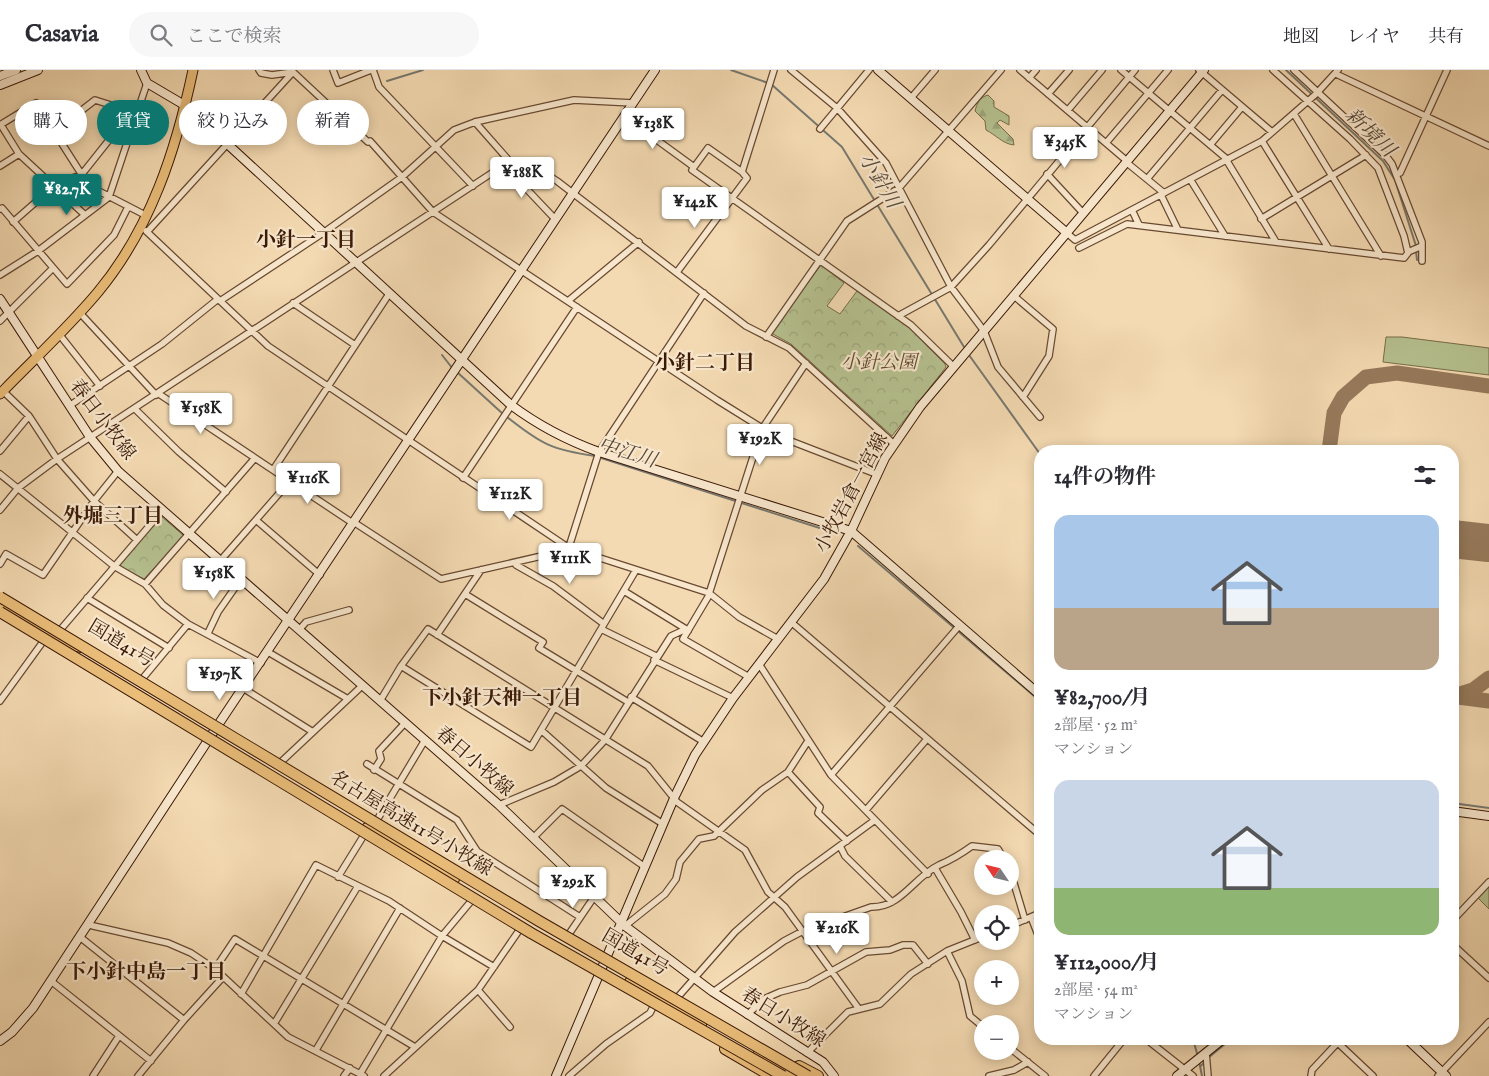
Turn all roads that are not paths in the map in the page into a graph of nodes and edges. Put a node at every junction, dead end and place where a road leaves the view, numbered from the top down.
1 (16, 70) edge
2 (38, 70) edge
3 (141, 70) edge
4 (193, 70) edge
5 (259, 70) edge
6 (333, 70) edge
7 (372, 70) edge
8 (655, 70) edge
9 (774, 70) edge
10 (791, 70) edge
11 (869, 70) edge
12 (878, 70) edge
13 (935, 70) edge
14 (1001, 70) edge
15 (1020, 70) edge
16 (1036, 70) edge
17 (1069, 70) edge
18 (1102, 70) edge
19 (1121, 70) edge
20 (1135, 70) edge
21 (1168, 70) edge
22 (1273, 70) edge
23 (1294, 70) edge
24 (1448, 70) edge
25 (1201, 71) edge
26 (293, 72) junction
27 (1337, 72) edge
28 (0, 76) edge
29 (1129, 77) junction
30 (1029, 78) junction
31 (147, 83) junction
32 (0, 84) edge
33 (1222, 90) junction
34 (1149, 93) junction
35 (1048, 94) junction
36 (1313, 97) junction
37 (911, 98) junction
38 (141, 100) edge
39 (187, 100) edge
40 (267, 100) edge
41 (179, 102) edge
42 (633, 103) junction
43 (1242, 107) junction
44 (837, 108) junction
45 (1068, 110) junction
46 (1170, 111) junction
47 (1294, 114) junction
48 (15, 116) edge
49 (624, 116) junction
50 (1426, 116) junction
51 (475, 122) junction
52 (0, 125) edge
53 (1087, 127) junction
54 (1190, 128) junction
55 (820, 129) dead end
56 (179, 130) edge
57 (948, 130) junction
58 (1272, 132) junction
59 (1262, 141) junction
60 (1106, 143) junction
61 (64, 145) edge
62 (105, 145) edge
63 (126, 145) edge
64 (226, 145) joint
65 (1210, 145) junction
66 (1489, 146) edge
67 (438, 147) junction
68 (19, 154) junction
69 (1366, 155) junction
70 (1227, 160) junction
71 (1127, 161) junction
72 (512, 164) junction
73 (504, 165) junction
74 (0, 166) edge
75 (694, 167) junction
76 (742, 172) junction
77 (82, 174) junction
78 (1047, 174) junction
79 (1396, 174) junction
80 (1332, 176) junction
81 (402, 177) junction
82 (1148, 179) junction
83 (1190, 179) junction
84 (473, 186) junction
85 (53, 187) junction
86 (899, 188) junction
87 (573, 193) junction
88 (1163, 194) junction
89 (109, 197) junction
90 (1028, 197) junction
91 (1297, 197) junction
92 (731, 198) junction
93 (128, 206) junction
94 (0, 209) edge
95 (1132, 210) junction
96 (433, 212) junction
97 (1084, 213) junction
98 (85, 215) junction
99 (147, 216) junction
100 (556, 219) junction
101 (1262, 219) junction
102 (13, 222) junction
103 (1139, 225) junction
104 (144, 229) junction
105 (1178, 230) junction
106 (323, 233) junction
107 (1067, 233) junction
108 (1225, 236) junction
109 (638, 242) junction
110 (1276, 242) junction
111 (1422, 246) junction
112 (1079, 248) dead end
113 (1329, 249) junction
114 (38, 251) junction
115 (1408, 252) junction
116 (1381, 256) junction
117 (819, 261) junction
118 (1422, 261) dead end
119 (356, 263) junction
120 (53, 268) junction
121 (522, 271) junction
122 (677, 272) junction
123 (0, 274) edge
124 (951, 287) junction
125 (704, 293) junction
126 (390, 294) junction
127 (1014, 296) junction
128 (0, 300) edge
129 (219, 300) junction
130 (568, 301) junction
131 (293, 304) junction
132 (577, 307) junction
133 (8, 312) junction
134 (80, 312) junction
135 (898, 316) junction
136 (0, 321) edge
137 (251, 331) junction
138 (984, 331) junction
139 (59, 334) junction
140 (766, 337) junction
141 (356, 345) junction
142 (36, 356) junction
143 (462, 360) junction
144 (658, 361) junction
145 (806, 363) junction
146 (130, 366) junction
147 (954, 367) junction
148 (100, 386) junction
149 (328, 387) junction
150 (2, 392) edge
151 (158, 394) junction
152 (1024, 395) junction
153 (69, 406) junction
154 (510, 407) junction
155 (135, 409) junction
156 (29, 416) junction
157 (1040, 417) dead end
158 (762, 429) junction
159 (90, 437) junction
160 (408, 442) junction
161 (894, 444) junction
162 (0, 451) edge
163 (598, 452) junction
164 (255, 458) junction
165 (57, 459) junction
166 (273, 470) junction
167 (118, 471) junction
168 (0, 474) edge
169 (876, 474) junction
170 (463, 478) junction
171 (290, 480) junction
172 (18, 488) junction
173 (226, 492) junction
174 (739, 498) junction
175 (94, 501) junction
176 (0, 510) edge
177 (162, 511) junction
178 (256, 520) junction
179 (354, 523) junction
180 (851, 531) junction
181 (72, 532) junction
182 (189, 534) junction
183 (137, 540) junction
184 (568, 548) junction
185 (220, 561) junction
186 (516, 562) junction
187 (0, 564) edge
188 (114, 566) junction
189 (481, 570) junction
190 (636, 570) junction
191 (320, 575) junction
192 (241, 579) junction
193 (145, 584) junction
194 (0, 592) edge
195 (624, 592) junction
196 (709, 593) junction
197 (465, 594) junction
198 (0, 597) edge
199 (87, 598) junction
200 (0, 603) edge
201 (349, 610) dead end
202 (0, 612) edge
203 (0, 617) edge
204 (289, 621) junction
205 (791, 622) junction
206 (188, 624) junction
207 (602, 626) junction
208 (61, 629) junction
209 (957, 629) junction
210 (299, 630) junction
211 (687, 630) junction
212 (208, 634) junction
213 (438, 635) junction
214 (778, 639) junction
215 (42, 643) junction
216 (83, 647) junction
217 (169, 648) junction
218 (268, 652) junction
219 (655, 658) junction
220 (261, 663) junction
221 (759, 664) junction
222 (401, 666) junction
223 (576, 670) junction
224 (749, 677) junction
225 (143, 678) junction
226 (363, 685) junction
227 (242, 688) junction
228 (1034, 690) edge
229 (733, 698) junction
230 (348, 699) junction
231 (630, 699) junction
232 (0, 701) edge
233 (380, 701) junction
234 (890, 707) junction
235 (554, 708) junction
236 (405, 723) junction
237 (218, 725) junction
238 (541, 730) junction
239 (313, 732) junction
240 (927, 739) junction
241 (425, 740) junction
242 (605, 740) junction
243 (808, 741) junction
244 (704, 742) junction
245 (208, 743) junction
246 (281, 762) junction
247 (367, 764) dead end
248 (581, 766) junction
249 (374, 770) junction
250 (788, 772) junction
251 (260, 774) junction
252 (831, 775) junction
253 (398, 785) junction
254 (675, 796) junction
255 (499, 805) junction
256 (866, 810) junction
257 (1459, 812) edge
258 (1489, 816) edge
259 (377, 820) junction
260 (875, 820) junction
261 (663, 824) junction
262 (1034, 830) edge
263 (719, 831) junction
264 (364, 835) junction
265 (532, 838) junction
266 (847, 840) junction
267 (840, 846) junction
268 (999, 850) edge
269 (645, 867) junction
270 (935, 868) junction
271 (928, 874) junction
272 (338, 877) junction
273 (1489, 882) edge
274 (358, 886) junction
275 (1018, 895) edge
276 (594, 897) junction
277 (775, 897) junction
278 (472, 900) junction
279 (892, 902) junction
280 (400, 908) junction
281 (1459, 914) edge
282 (1034, 916) edge
283 (580, 917) junction
284 (1031, 917) junction
285 (1025, 920) junction
286 (1019, 922) edge
287 (88, 925) junction
288 (623, 925) junction
289 (1034, 925) edge
290 (520, 929) junction
291 (803, 931) junction
292 (569, 934) junction
293 (442, 936) junction
294 (80, 937) junction
295 (974, 940) joint
296 (1459, 950) edge
297 (947, 951) junction
298 (263, 956) junction
299 (607, 956) junction
300 (928, 964) junction
301 (494, 967) junction
302 (214, 969) junction
303 (831, 972) junction
304 (598, 976) junction
305 (223, 977) junction
306 (1489, 978) edge
307 (302, 979) junction
308 (695, 979) junction
309 (51, 981) junction
310 (478, 990) junction
311 (713, 992) junction
312 (241, 994) junction
313 (677, 998) junction
314 (342, 1003) junction
315 (653, 1007) junction
316 (859, 1009) junction
317 (747, 1015) junction
318 (974, 1019) edge
319 (184, 1020) junction
320 (1489, 1022) edge
321 (274, 1024) junction
322 (510, 1027) dead end
323 (386, 1030) junction
324 (119, 1036) junction
325 (0, 1041) edge
326 (1119, 1045) edge
327 (1154, 1045) edge
328 (1215, 1045) edge
329 (1335, 1045) edge
330 (1343, 1045) edge
331 (1413, 1045) edge
332 (415, 1047) junction
333 (316, 1050) junction
334 (807, 1053) junction
335 (1205, 1053) junction
336 (1019, 1055) edge
337 (151, 1061) junction
338 (1028, 1062) junction
339 (350, 1068) junction
340 (1185, 1069) junction
341 (96, 1075) edge
342 (362, 1075) edge
343 (1442, 1075) edge
344 (138, 1076) edge
345 (344, 1076) edge
346 (384, 1076) edge
347 (556, 1076) edge
348 (569, 1076) edge
349 (771, 1076) edge
350 (783, 1076) edge
351 (794, 1076) edge
352 (808, 1076) edge
353 (818, 1076) edge
354 (834, 1076) edge
355 (989, 1076) edge
356 (1045, 1076) edge
357 (1094, 1076) edge
358 (1177, 1076) edge
359 (1193, 1076) edge
360 (1208, 1076) edge
361 (1311, 1076) edge
362 (1373, 1076) edge

1 - 28 street
2 - 32 street
3 - 31 street
4 - 39 main road
5 - 26 street
6 - 7 street
7 - 67 street
8 - 42 street
9 - 76 street
10 - 44 street
11 - 44 street
12 - 37 street
13 - 37 street
14 - 57 street
15 - 30 street
16 - 30 street
17 - 35 street
18 - 45 street
19 - 29 street
20 - 29 street
21 - 34 street
22 - 36 street
23 - 36 street
24 - 50 street
25 - 33 street
25 - 46 street, 小牧岩倉一宮線
26 - 40 street
26 - 81 street
27 - 36 street
27 - 50 street
29 - 34 street
29 - 53 street
30 - 35 street
31 - 38 street
31 - 41 street
33 - 43 street
33 - 54 street
34 - 46 street
34 - 60 street
35 - 45 street
36 - 47 street
36 - 69 street
36 - 79 street
37 - 57 street
42 - 49 street
42 - 51 street
43 - 58 street
43 - 65 street
44 - 55 street
44 - 86 street
45 - 53 street
46 - 54 street
46 - 71 street, 小牧岩倉一宮線
47 - 58 street
47 - 80 street
48 - 52 street
49 - 75 street
49 - 87 street
50 - 66 street
50 - 79 street
51 - 67 street
51 - 72 street
52 - 68 street
53 - 60 street
53 - 78 street
54 - 65 street
54 - 82 street
56 - 99 main road
57 - 86 street
57 - 90 street
58 - 59 street
59 - 70 street
59 - 91 street
60 - 71 street
61 - 77 street
62 - 77 street
63 - 89 street
64 - 104 street
64 - 106 street
65 - 70 street
67 - 81 street
67 - 84 street
68 - 74 street
68 - 85 street
69 - 80 street
69 - 115 street
70 - 83 street
70 - 101 street
71 - 82 street
71 - 97 street, 小牧岩倉一宮線
72 - 73 street
72 - 87 street
73 - 84 street
73 - 100 street
75 - 76 street
75 - 92 street
76 - 92 street
77 - 85 street
77 - 89 street
78 - 90 street
78 - 97 street
79 - 111 street
80 - 91 street
80 - 116 street
81 - 96 street
81 - 106 street
82 - 88 street
83 - 88 street
83 - 108 street
84 - 96 street
85 - 98 street
85 - 102 street
86 - 117 street
86 - 124 street
87 - 100 street
87 - 109 street
88 - 95 street
88 - 105 street
89 - 93 street
89 - 98 street
90 - 107 street
90 - 124 street
91 - 101 street
91 - 113 street
92 - 117 street
92 - 122 street
93 - 99 street
93 - 120 street
94 - 102 street
95 - 103 street
95 - 107 street
96 - 119 street
96 - 121 street
97 - 107 street, 小牧岩倉一宮線
98 - 114 street
99 - 104 main road
100 - 121 street
101 - 110 street
102 - 114 street
103 - 105 street
103 - 112 street
104 - 129 street
104 - 134 main road
105 - 108 street
106 - 119 street
106 - 129 street
107 - 127 street, 小牧岩倉一宮線
108 - 110 street
109 - 122 street
109 - 130 street
110 - 113 street
111 - 115 street
111 - 118 street
113 - 116 street
114 - 120 street
114 - 123 street
115 - 116 street
117 - 135 street
117 - 140 street
119 - 126 street
119 - 131 street
120 - 133 street
121 - 130 street
121 - 143 street
122 - 125 street
124 - 135 street
124 - 138 street
125 - 140 street
125 - 144 street
126 - 141 street
126 - 143 street
127 - 138 street, 小牧岩倉一宮線
127 - 152 street
128 - 133 street, 春日小牧線
129 - 137 street
129 - 146 street
130 - 132 street
131 - 137 street
131 - 141 street
132 - 144 street
132 - 154 street
133 - 136 street
133 - 142 street, 春日小牧線
134 - 139 main road
134 - 146 street
135 - 147 street
137 - 149 street
137 - 151 street
138 - 147 street, 小牧岩倉一宮線
138 - 152 street
139 - 142 main road
139 - 148 street
140 - 145 street
141 - 149 street
142 - 150 main road
142 - 153 street, 春日小牧線
143 - 154 street
143 - 160 street
144 - 158 street
144 - 163 street
145 - 158 street
145 - 161 street
146 - 148 street
146 - 151 street
147 - 161 street, 小牧岩倉一宮線
148 - 153 street
149 - 160 street
149 - 166 street
150 - 156 street
151 - 155 street
151 - 164 street
152 - 157 street
153 - 159 street, 春日小牧線
154 - 163 street
154 - 170 street
155 - 159 street
155 - 173 street
156 - 162 street
156 - 165 street
158 - 169 street
158 - 174 street
159 - 165 street
159 - 167 street, 春日小牧線
160 - 170 street
160 - 179 street
161 - 169 street, 小牧岩倉一宮線
163 - 174 street
163 - 184 street
164 - 166 street
164 - 173 street
165 - 172 street
165 - 175 street
166 - 171 street
167 - 175 street
167 - 177 street, 春日小牧線
168 - 172 street
169 - 180 street, 小牧岩倉一宮線
170 - 184 street
171 - 178 street
171 - 179 street
172 - 176 street
172 - 181 street
173 - 182 street
174 - 180 street
174 - 196 street
175 - 181 street
175 - 183 street
177 - 182 street, 春日小牧線
177 - 183 street
178 - 185 street
178 - 191 street
179 - 189 street
179 - 191 street
180 - 205 street, 小牧岩倉一宮線
180 - 209 street
181 - 187 street
181 - 188 street
182 - 185 street, 春日小牧線
182 - 193 street
183 - 188 street
184 - 186 street
184 - 190 street
185 - 192 street, 春日小牧線
186 - 189 street
186 - 207 street
188 - 193 street
188 - 199 street
189 - 197 street
190 - 195 street
190 - 196 street
191 - 204 street
192 - 204 street, 春日小牧線
192 - 212 street
193 - 206 street
194 - 208 highway, 国道41号
195 - 207 street
195 - 211 street
196 - 211 street
196 - 214 street
197 - 213 street
197 - 223 street
198 - 216 highway, 名古屋高速11号小牧線, bridge
199 - 208 street
199 - 217 street
200 - 216 highway
201 - 210 street
202 - 350 highway, 名古屋高速11号小牧線, bridge
203 - 215 highway, 国道41号
204 - 210 street, 春日小牧線
204 - 218 street
205 - 214 street, 小牧岩倉一宮線
205 - 234 street
206 - 212 street
206 - 217 street
207 - 219 street
207 - 223 street
208 - 225 highway, 国道41号
209 - 228 street
209 - 234 street
210 - 226 street, 春日小牧線
211 - 219 street
211 - 224 street
212 - 220 street
213 - 222 street
213 - 235 street
214 - 221 street, 小牧岩倉一宮線
215 - 232 street
215 - 245 highway, 国道41号
216 - 352 highway, 名古屋高速11号小牧線, bridge
217 - 225 street
218 - 220 street
218 - 230 street
219 - 229 street
219 - 231 street
220 - 227 street
221 - 224 street, 小牧岩倉一宮線
221 - 243 street
222 - 233 street
222 - 238 street
223 - 231 street
223 - 235 street
224 - 229 street, 小牧岩倉一宮線
225 - 237 highway, 国道41号
226 - 230 street
226 - 233 street, 春日小牧線
227 - 237 street
227 - 239 street
229 - 244 street, 小牧岩倉一宮線
230 - 239 street
231 - 242 street
231 - 244 street
233 - 236 street, 春日小牧線
234 - 240 street
234 - 252 street
235 - 238 street
235 - 242 street
236 - 241 street, 春日小牧線
236 - 249 street
237 - 245 street
237 - 246 highway, 国道41号
238 - 248 street
239 - 246 street
240 - 256 street
240 - 262 street
241 - 253 street
241 - 255 street, 春日小牧線
242 - 248 street
242 - 254 street
243 - 250 street
243 - 252 street
244 - 254 street, 小牧岩倉一宮線
245 - 251 highway, 国道41号
245 - 287 street
246 - 259 highway, 国道41号
247 - 249 street
248 - 255 street
248 - 261 street
249 - 253 street
250 - 263 street
250 - 266 street
251 - 264 highway, 国道41号
251 - 351 highway
252 - 256 street
253 - 259 street
253 - 283 street
254 - 261 street, 小牧岩倉一宮線
254 - 263 street
255 - 265 street, 春日小牧線
256 - 260 street
257 - 258 street
259 - 292 highway, 国道41号
260 - 266 street
260 - 271 street
261 - 269 street, 小牧岩倉一宮線
263 - 277 street
263 - 288 street
264 - 272 street
264 - 278 highway, 国道41号
265 - 269 street
265 - 276 street, 春日小牧線
266 - 267 street
267 - 277 street
267 - 279 street
268 - 270 street
269 - 288 street, 小牧岩倉一宮線
270 - 271 street
270 - 295 street
271 - 279 street
272 - 274 street
272 - 298 street
273 - 281 street
274 - 280 street
274 - 307 street
275 - 285 street
276 - 283 street
276 - 288 street, 春日小牧線
277 - 291 street
277 - 308 street
278 - 290 highway, 国道41号
278 - 293 street
279 - 291 street
280 - 293 street
280 - 314 street
282 - 284 street
283 - 292 street
284 - 285 street
284 - 289 street
285 - 286 street
287 - 294 street
287 - 302 street
288 - 299 street, 小牧岩倉一宮線
288 - 308 street, 春日小牧線
290 - 301 street
290 - 304 highway, 国道41号
291 - 303 street
291 - 311 street
292 - 299 highway, 国道41号
293 - 301 street
293 - 323 street
294 - 309 street
294 - 319 street
295 - 297 street
296 - 306 street
297 - 300 street
297 - 318 street
298 - 302 street
298 - 307 street
298 - 312 street
299 - 304 street, 小牧岩倉一宮線
299 - 313 highway, 国道41号
300 - 303 street
300 - 316 street
301 - 310 street
302 - 305 street
303 - 316 street
303 - 317 street
304 - 315 highway, 国道41号
304 - 347 street, 小牧岩倉一宮線
305 - 312 street
305 - 319 street
307 - 314 street
307 - 321 street
308 - 311 street, 春日小牧線
308 - 313 street
309 - 324 street
309 - 325 street
310 - 322 street
310 - 332 street
311 - 317 street, 春日小牧線
312 - 321 street
313 - 353 highway, 国道41号
314 - 323 street
314 - 333 street
315 - 348 street
315 - 349 highway, 国道41号
316 - 334 street
317 - 334 street, 春日小牧線
319 - 337 street
320 - 343 street
321 - 333 street
323 - 332 street
323 - 342 street
324 - 337 street
324 - 341 street
326 - 357 street
327 - 340 street
328 - 335 street
329 - 361 street
330 - 362 street
331 - 343 street
332 - 346 street
333 - 339 street
334 - 354 street, 春日小牧線
335 - 340 street
335 - 360 street
336 - 338 street
337 - 344 street
338 - 355 street
338 - 356 street
339 - 342 street
339 - 345 street
340 - 358 street
340 - 359 street

